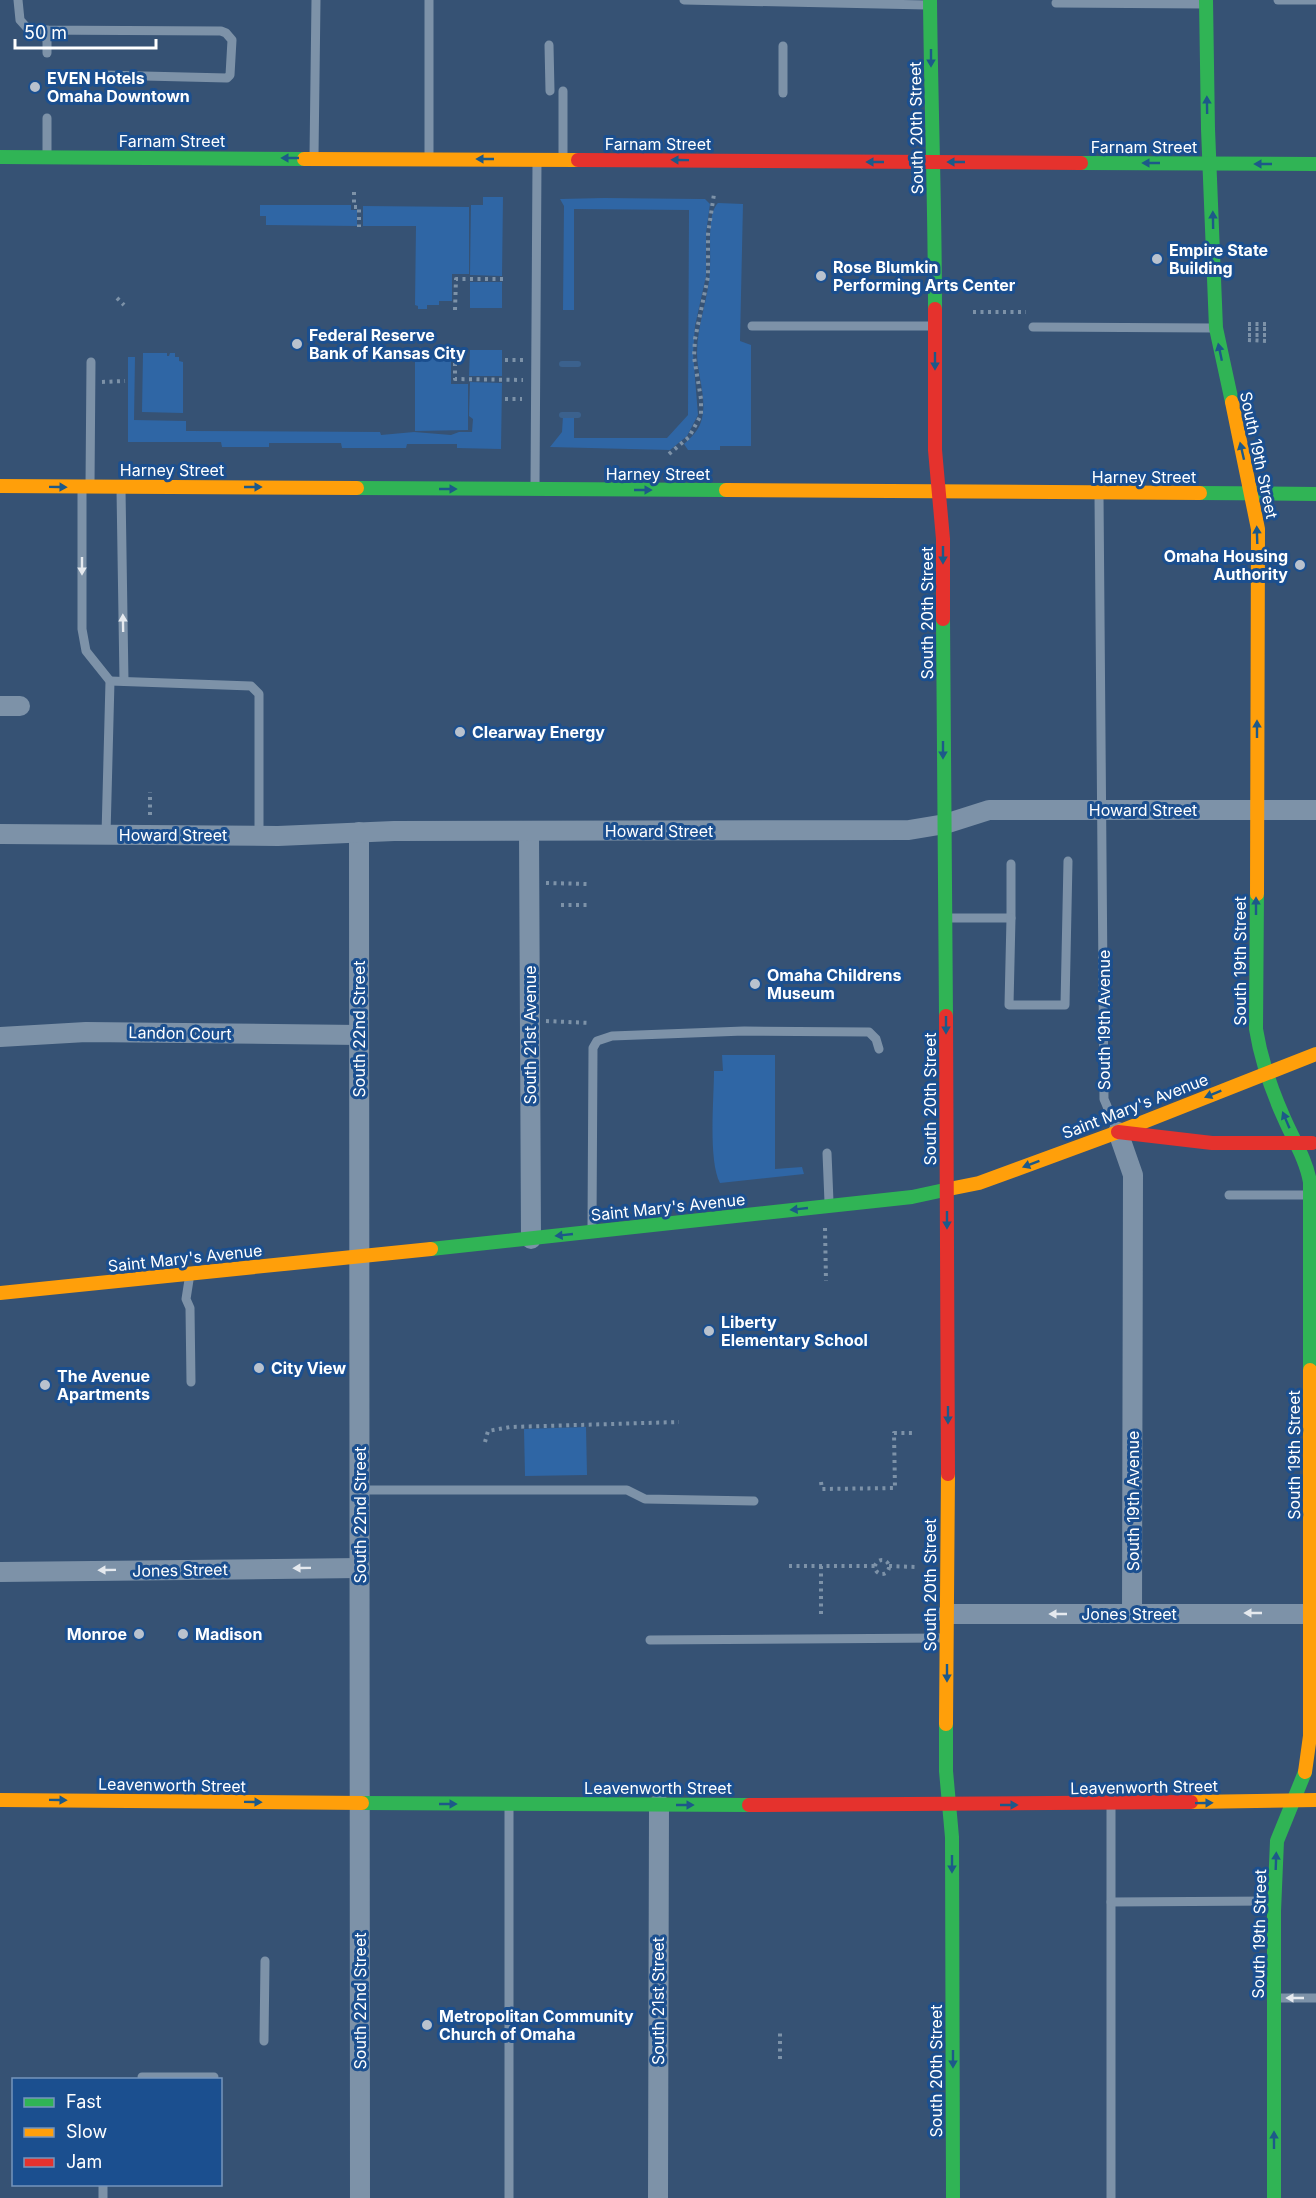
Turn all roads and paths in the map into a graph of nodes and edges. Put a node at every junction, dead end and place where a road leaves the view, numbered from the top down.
1 (18, 0) edge
2 (316, 0) edge
3 (429, 0) edge
4 (684, 0) edge
5 (1278, 0) edge
6 (1316, 0) edge
7 (930, 2) edge
8 (1206, 2) edge
9 (1056, 3) dead end
10 (47, 30) junction
11 (549, 45) dead end
12 (783, 46) dead end
13 (47, 53) dead end
14 (102, 75) dead end
15 (550, 91) dead end
16 (563, 91) dead end
17 (783, 93) dead end
18 (47, 118) dead end
19 (0, 157) edge
20 (47, 157) junction
21 (314, 158) junction
22 (429, 159) junction
23 (537, 159) junction
24 (563, 159) junction
25 (933, 162) junction
26 (1210, 164) junction
27 (1316, 164) edge
28 (354, 192) dead end
29 (714, 194) dead end
30 (359, 227) dead end
31 (506, 279) dead end
32 (117, 298) dead end
33 (124, 305) dead end
34 (455, 310) dead end
35 (973, 312) dead end
36 (1026, 312) dead end
37 (752, 326) dead end
38 (935, 326) junction
39 (1033, 327) dead end
40 (1216, 328) junction
41 (1248, 329) joint
42 (1248, 340) dead end
43 (1268, 341) dead end
44 (455, 348) dead end
45 (90, 362) dead end
46 (505, 379) dead end
47 (125, 381) dead end
48 (90, 382) junction
49 (669, 454) dead end
50 (0, 486) edge
51 (86, 487) junction
52 (121, 487) junction
53 (535, 489) junction
54 (940, 492) junction
55 (1099, 493) junction
56 (1252, 494) junction
57 (1316, 494) edge
58 (110, 681) junction
59 (124, 681) junction
60 (0, 706) edge
61 (21, 706) dead end
62 (150, 792) dead end
63 (1102, 810) junction
64 (1257, 810) junction
65 (1316, 810) edge
66 (150, 815) dead end
67 (945, 824) junction
68 (529, 831) junction
69 (358, 832) junction
70 (0, 834) edge
71 (106, 835) junction
72 (259, 836) junction
73 (1068, 861) dead end
74 (1011, 864) dead end
75 (545, 883) dead end
76 (587, 884) dead end
77 (561, 905) dead end
78 (587, 905) dead end
79 (945, 918) junction
80 (1011, 918) junction
81 (545, 1021) dead end
82 (590, 1023) dead end
83 (359, 1035) junction
84 (0, 1037) edge
85 (879, 1049) dead end
86 (1316, 1054) edge
87 (1267, 1072) junction
88 (1118, 1132) junction
89 (1296, 1143) junction
90 (1316, 1143) edge
91 (827, 1154) dead end
92 (947, 1191) junction
93 (1229, 1195) dead end
94 (1310, 1195) junction
95 (830, 1206) junction
96 (825, 1227) dead end
97 (592, 1232) junction
98 (531, 1239) junction
99 (360, 1257) junction
100 (189, 1274) junction
101 (826, 1281) dead end
102 (0, 1293) edge
103 (191, 1382) dead end
104 (679, 1422) dead end
105 (915, 1433) dead end
106 (485, 1442) dead end
107 (821, 1482) dead end
108 (360, 1490) junction
109 (754, 1502) dead end
110 (789, 1566) dead end
111 (821, 1566) junction
112 (875, 1566) junction
113 (889, 1566) junction
114 (915, 1567) dead end
115 (360, 1568) junction
116 (0, 1572) edge
117 (821, 1614) dead end
118 (947, 1614) junction
119 (1132, 1614) junction
120 (1314, 1614) edge
121 (947, 1638) junction
122 (650, 1640) dead end
123 (0, 1800) edge
124 (1316, 1800) edge
125 (1292, 1801) junction
126 (361, 1803) junction
127 (509, 1804) junction
128 (659, 1804) junction
129 (951, 1805) junction
130 (1111, 1805) junction
131 (1275, 1901) junction
132 (1111, 1902) junction
133 (265, 1961) dead end
134 (1274, 1998) junction
135 (1316, 1998) edge
136 (780, 2030) dead end
137 (264, 2041) dead end
138 (780, 2059) dead end
139 (142, 2077) dead end
140 (214, 2077) dead end
141 (360, 2198) edge
142 (509, 2198) edge
143 (658, 2198) edge
144 (953, 2198) edge
145 (1111, 2198) edge
146 (1274, 2198) edge

1 - 10 lane
2 - 21 lane
3 - 22 lane
4 - 7 lane
5 - 6 lane
7 -> 25 main road, South 20th Street
8 - 9 lane
26 -> 8 main road, South 19th Street
10 - 13 lane
10 - 14 lane
11 - 15 lane
12 - 17 lane
16 - 24 lane
18 - 20 lane
19 - 20 main road, Farnam Street
21 -> 20 main road, Farnam Street
21 - 22 main road, Farnam Street
23 -> 22 main road, Farnam Street
23 - 24 main road, Farnam Street
23 - 53 lane
25 -> 24 main road, Farnam Street
26 -> 25 main road, Farnam Street
25 - 38 main road, South 20th Street
27 -> 26 main road, Farnam Street
40 -> 26 main road, South 19th Street
28 - 30 path
29 - 49 path
31 - 34 path
32 - 33 path
35 - 36 path
37 - 38 lane
38 -> 54 main road, South 20th Street
39 - 40 lane
56 -> 40 main road, South 19th Street
41 - 41 path
42 - 43 path
44 - 46 path
45 - 48 lane
47 - 48 path
48 - 51 lane
50 -> 51 main road, Harney Street
51 - 52 main road, Harney Street
51 -> 58 lane
52 -> 53 main road, Harney Street
59 -> 52 lane
53 -> 54 main road, Harney Street
54 - 55 main road, Harney Street
54 -> 67 main road, South 20th Street
55 - 56 main road, Harney Street
55 - 63 lane, South 19th Avenue
56 - 57 main road, Harney Street
64 -> 56 main road, South 19th Street
58 - 59 lane
58 - 71 lane
59 - 72 lane
60 - 61 street
62 - 66 path
63 - 64 street, Howard Street
63 - 67 street, Howard Street
63 - 88 lane, South 19th Avenue
64 - 65 street, Howard Street
87 -> 64 main road, South 19th Street
67 - 68 street, Howard Street
67 - 79 main road, South 20th Street
68 - 69 street, Howard Street
68 - 98 street, South 21st Avenue
69 - 72 street, Howard Street
69 - 83 street, South 22nd Street
70 - 71 street, Howard Street
71 - 72 street, Howard Street
73 - 80 lane
74 - 80 lane
75 - 76 path
77 - 78 path
79 - 80 lane
79 -> 92 main road, South 20th Street
81 - 82 path
83 - 84 street, Landon Court
83 - 99 street, South 22nd Street
85 - 97 lane
86 - 87 main road, Saint Mary's Avenue
87 -> 88 main road, Saint Mary's Avenue
89 -> 87 main road, South 19th Street
88 - 89 main road
88 -> 92 main road, Saint Mary's Avenue
88 - 119 street, South 19th Avenue
89 - 90 main road
89 - 94 main road, South 19th Street
91 - 95 lane
92 - 95 main road, Saint Mary's Avenue
92 -> 118 main road, South 20th Street
93 - 94 lane
94 - 120 main road, South 19th Street
95 -> 97 main road, Saint Mary's Avenue
96 - 101 path
97 -> 98 main road, Saint Mary's Avenue
98 - 99 main road, Saint Mary's Avenue
99 - 100 main road, Saint Mary's Avenue
99 - 108 street, South 22nd Street
100 - 102 main road, Saint Mary's Avenue
100 - 103 lane
104 - 106 path
105 - 107 path
108 - 109 lane
108 - 115 street, South 22nd Street
110 - 111 path
111 - 112 path
111 - 117 path
112 - 113 path
112 - 113 path
113 - 114 path
115 -> 116 street, Jones Street
115 - 126 street, South 22nd Street
119 -> 118 street, Jones Street
118 - 121 main road, South 20th Street
120 -> 119 street, Jones Street
120 - 125 main road, South 19th Street
121 - 122 lane
121 -> 129 main road, South 20th Street
123 -> 126 main road, Leavenworth Street
124 - 125 main road, Leavenworth Street
130 -> 125 main road, Leavenworth Street
131 -> 125 main road, South 19th Street
126 -> 127 main road, Leavenworth Street
126 - 141 street, South 22nd Street
127 - 128 main road, Leavenworth Street
127 - 142 lane
128 -> 129 main road, Leavenworth Street
128 - 143 street, South 21st Street
129 -> 130 main road, Leavenworth Street
129 -> 144 main road, South 20th Street
130 - 132 lane
131 - 132 lane
131 - 134 main road, South 19th Street
132 - 145 lane
133 - 137 lane
135 -> 134 lane
146 -> 134 main road, South 19th Street
136 - 138 path
139 - 140 lane

